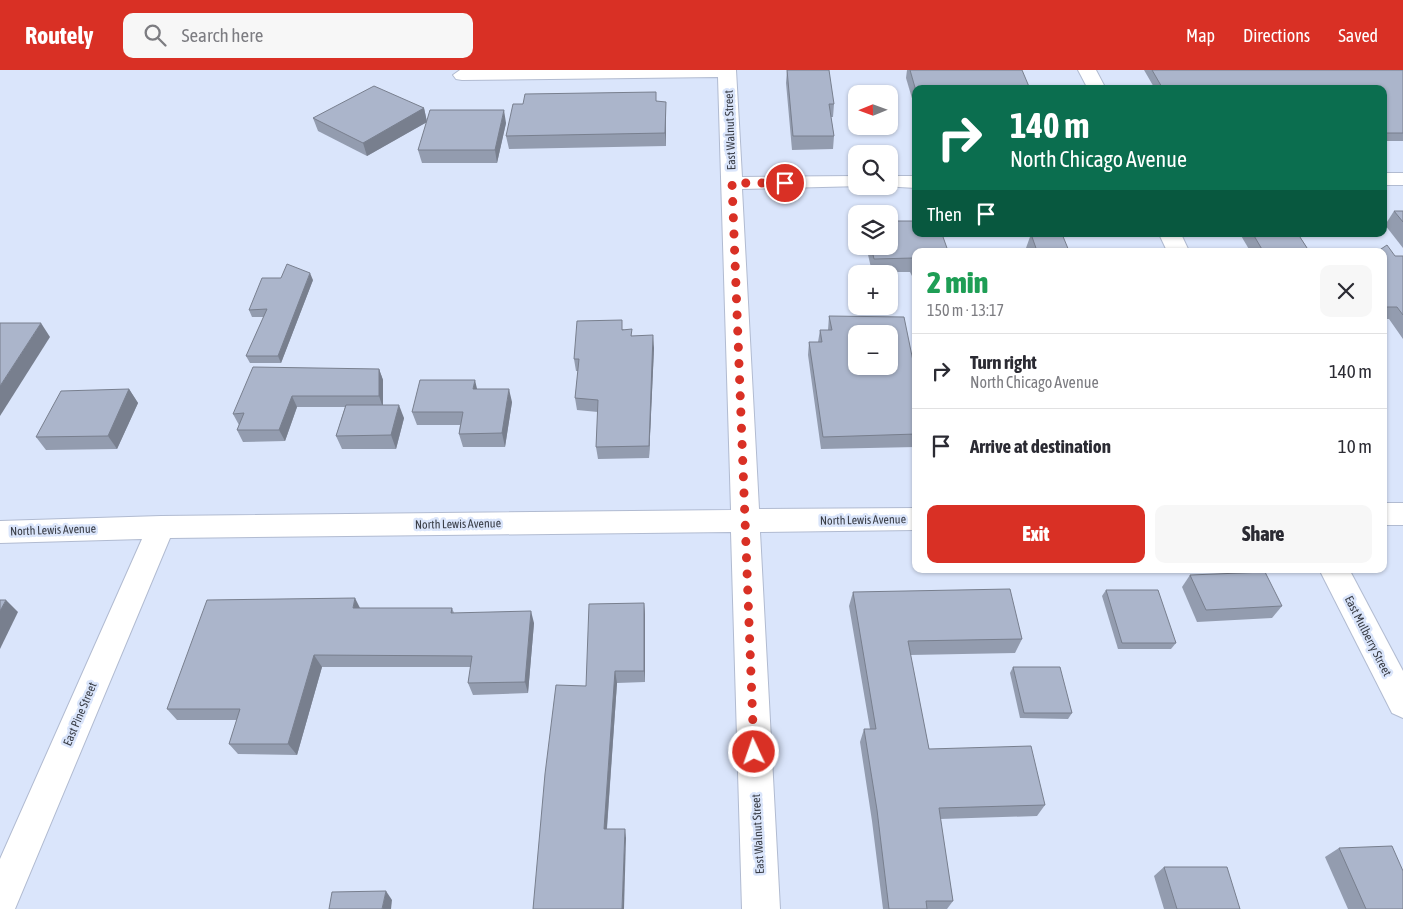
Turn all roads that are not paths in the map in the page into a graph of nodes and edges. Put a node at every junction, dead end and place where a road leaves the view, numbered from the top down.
1 (727, 70) edge
2 (1087, 70) edge
3 (462, 75) dead end
4 (1095, 85) edge
5 (1387, 179) edge
6 (1403, 179) edge
7 (848, 182) edge
8 (898, 182) edge
9 (912, 182) edge
10 (732, 183) junction
11 (1387, 514) edge
12 (1403, 514) edge
13 (912, 519) edge
14 (744, 521) junction
15 (161, 527) junction
16 (0, 532) edge
17 (1336, 573) edge
18 (1403, 703) edge
19 (0, 901) edge
20 (761, 909) edge

1 - 3 street
1 - 10 street, East Walnut Street
2 - 4 street
5 - 6 street
7 - 10 street
8 - 9 street
10 - 14 street, East Walnut Street
11 - 12 street
13 - 14 street, North Lewis Avenue
14 - 15 street, North Lewis Avenue
14 - 20 street, East Walnut Street
15 - 16 street, North Lewis Avenue
15 - 19 street, East Pine Street
17 - 18 street, East Mulberry Street

